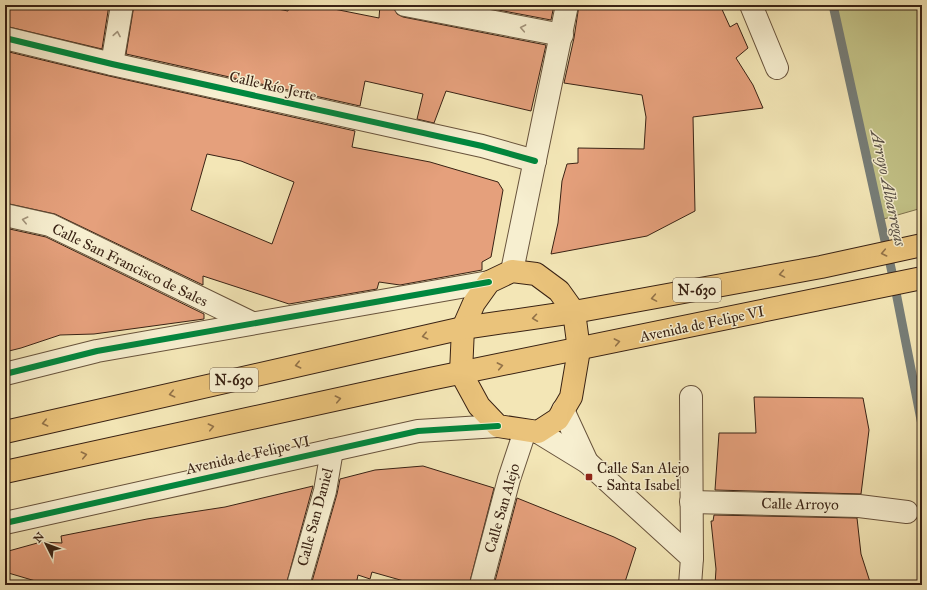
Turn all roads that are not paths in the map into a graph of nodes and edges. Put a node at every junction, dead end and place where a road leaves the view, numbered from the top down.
1 (122, 5) edge
2 (405, 5) edge
3 (567, 5) edge
4 (751, 5) edge
5 (562, 35) junction
6 (5, 38) edge
7 (112, 64) junction
8 (777, 68) dead end
9 (535, 161) junction
10 (5, 215) edge
11 (922, 245) edge
12 (512, 271) junction
13 (922, 278) edge
14 (489, 282) junction
15 (574, 312) junction
16 (252, 323) junction
17 (463, 328) junction
18 (579, 350) junction
19 (462, 373) junction
20 (5, 374) edge
21 (691, 397) dead end
22 (563, 410) junction
23 (498, 426) junction
24 (531, 431) junction
25 (5, 432) edge
26 (332, 450) junction
27 (587, 462) junction
28 (5, 472) edge
29 (691, 502) junction
30 (907, 512) dead end
31 (5, 523) edge
32 (692, 558) junction
33 (298, 585) edge
34 (481, 585) edge
35 (690, 585) edge

7 -> 1 street
5 -> 2 street
3 - 5 street
4 - 8 street
5 - 9 street
6 - 7 street, Calle Río Jerte
7 - 9 street, Calle Río Jerte
9 - 12 street
16 -> 10 street, Calle San Francisco de Sales
11 -> 15 highway, N-630
12 - 14 highway
12 - 15 highway
18 -> 13 highway, Avenida de Felipe VI / N-630
14 - 16 street
14 - 17 highway
15 -> 17 highway, N-630
15 - 18 highway
16 - 20 street
17 - 19 highway
17 -> 25 highway, N-630
19 -> 18 highway, N-630
18 - 22 highway
19 - 23 highway
28 -> 19 highway, N-630
21 - 29 street
22 - 24 highway
22 - 27 street
23 - 24 highway
23 - 26 street, Avenida de Felipe VI
24 - 27 street
24 - 34 street, Calle San Alejo
26 - 31 street, Avenida de Felipe VI
26 - 33 street, Calle San Daniel
27 - 32 street
29 - 30 street, Calle Arroyo
29 - 32 street
32 - 35 street

